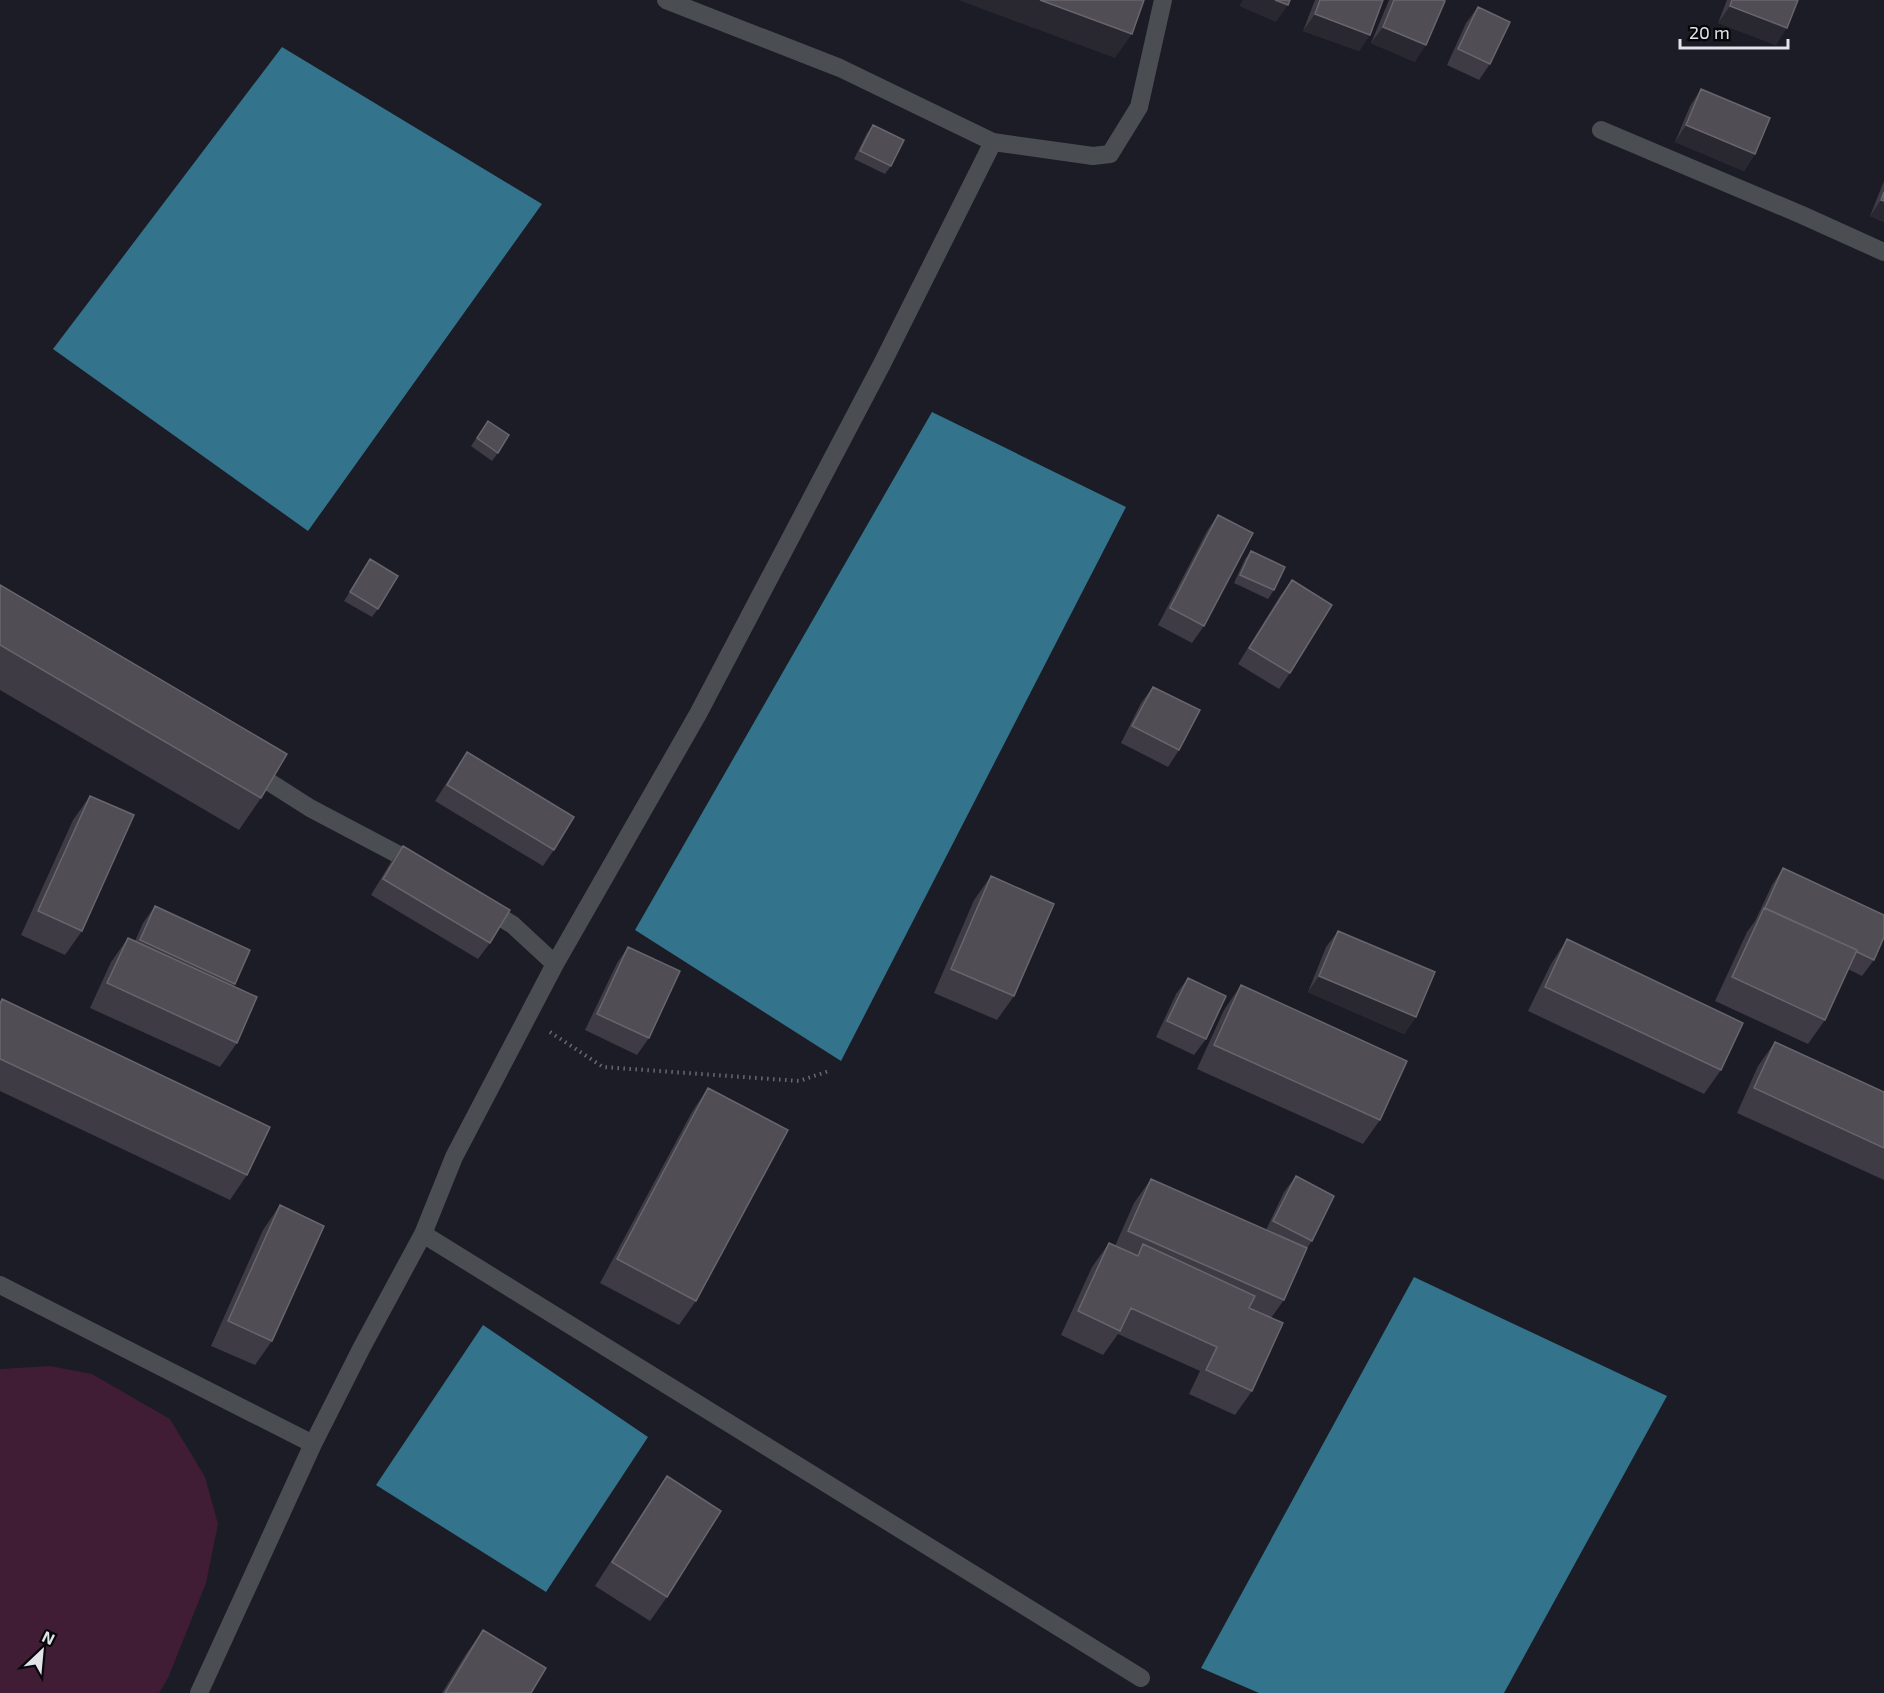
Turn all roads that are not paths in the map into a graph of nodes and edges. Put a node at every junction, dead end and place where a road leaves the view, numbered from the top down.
1 (666, 0) edge
2 (1162, 0) edge
3 (1601, 130) dead end
4 (993, 142) junction
5 (1884, 252) edge
6 (233, 758) edge
7 (436, 876) edge
8 (465, 894) edge
9 (555, 964) junction
10 (423, 1234) junction
11 (0, 1285) edge
12 (313, 1444) junction
13 (1141, 1678) dead end
14 (199, 1693) edge

1 - 4 street
2 - 4 street
3 - 5 street
4 - 9 street
6 - 7 street
8 - 9 street
9 - 10 street
10 - 12 street
10 - 13 street
11 - 12 street
12 - 14 street

